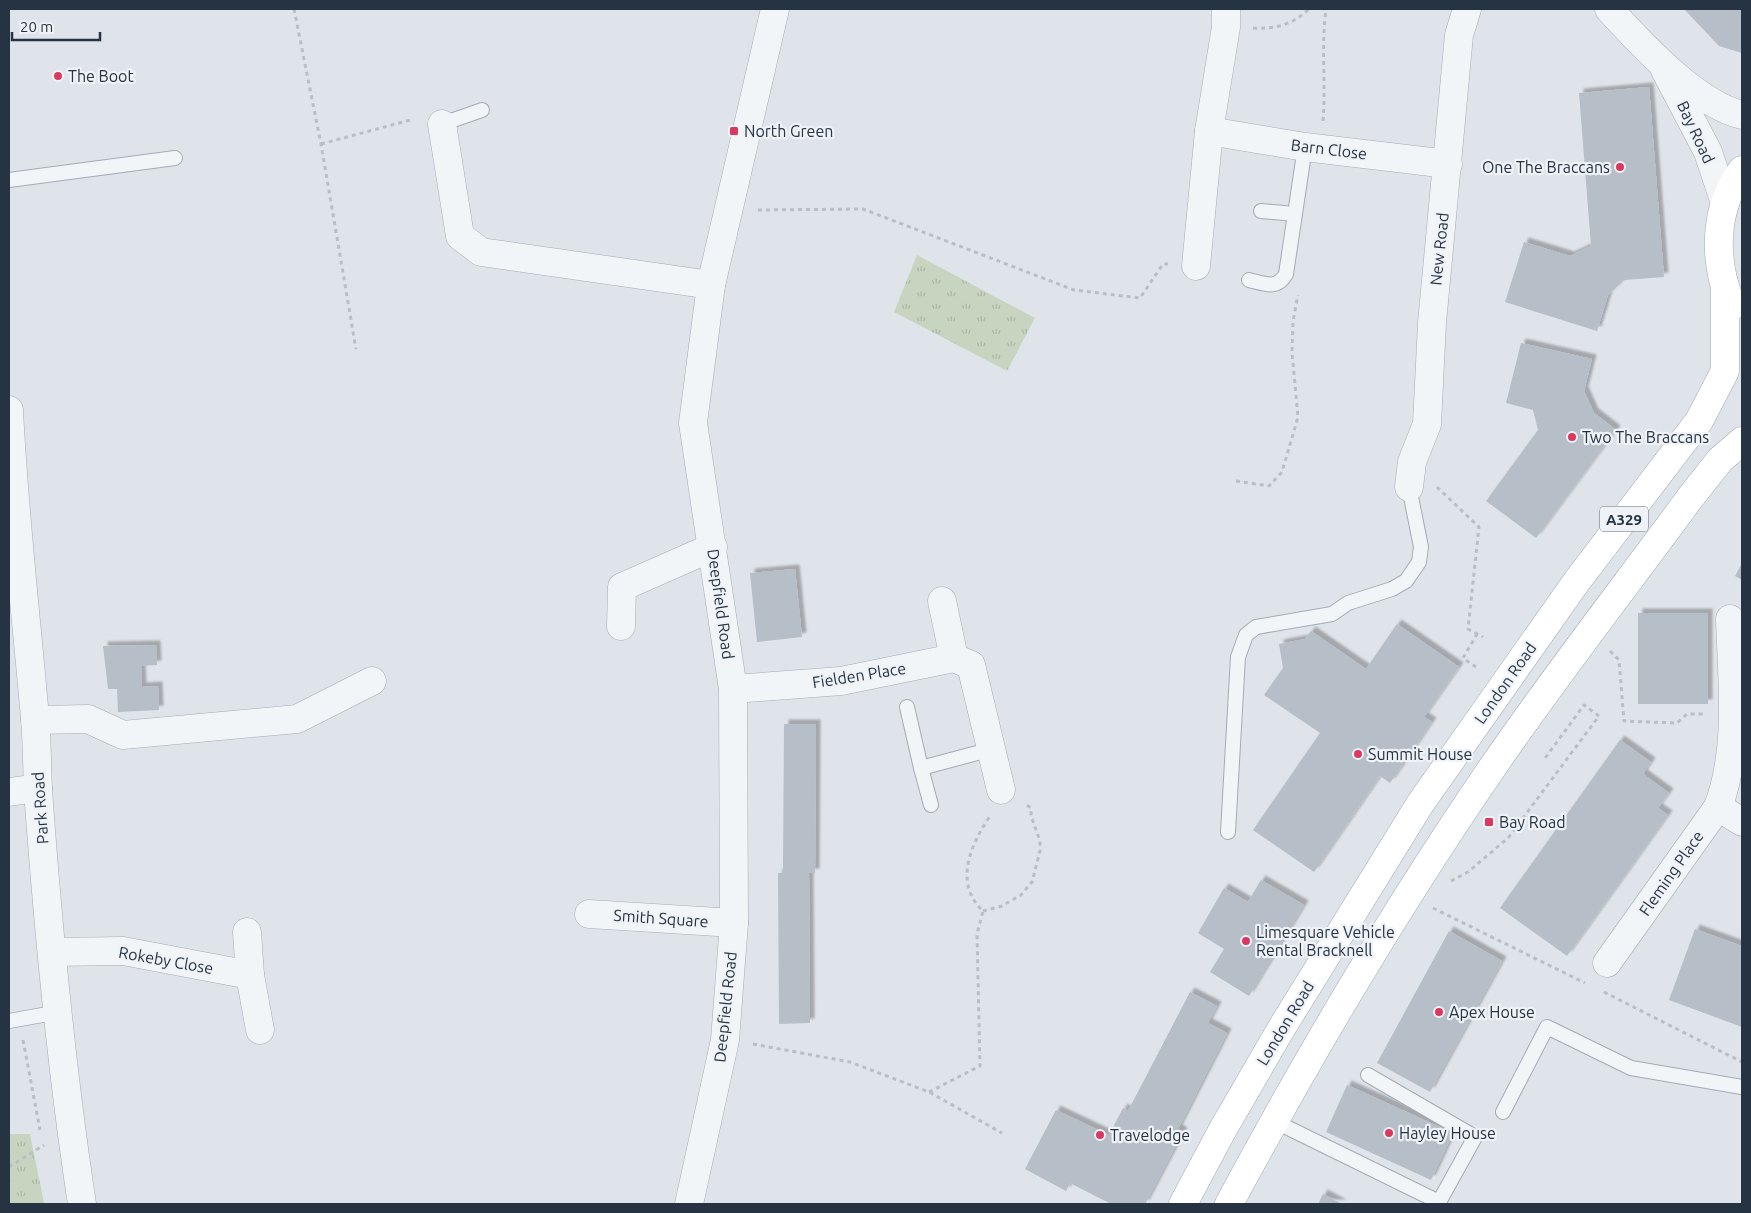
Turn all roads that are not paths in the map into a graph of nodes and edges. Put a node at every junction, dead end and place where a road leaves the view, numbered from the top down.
1 (775, 9) edge
2 (1467, 9) edge
3 (1609, 9) edge
4 (1226, 18) edge
5 (1662, 64) junction
6 (482, 110) dead end
7 (1742, 115) edge
8 (442, 124) joint
9 (1209, 131) junction
10 (1305, 147) junction
11 (175, 158) dead end
12 (1448, 164) junction
13 (1742, 170) edge
14 (9, 180) edge
15 (1725, 203) junction
16 (1261, 210) dead end
17 (1295, 214) junction
18 (1196, 266) road end
19 (1249, 280) dead end
20 (710, 285) junction
21 (1726, 291) junction
22 (1742, 325) edge
23 (9, 410) edge
24 (1742, 441) edge
25 (10, 470) edge
26 (1410, 474) joint
27 (713, 547) junction
28 (942, 601) dead end
29 (1730, 619) dead end
30 (621, 626) dead end
31 (954, 658) junction
32 (372, 681) dead end
33 (732, 689) junction
34 (907, 707) dead end
35 (35, 720) junction
36 (992, 749) junction
37 (921, 768) junction
38 (38, 788) junction
39 (1001, 790) road end
40 (9, 792) edge
41 (931, 805) dead end
42 (1718, 807) junction
43 (1742, 822) edge
44 (1228, 832) dead end
45 (589, 914) dead end
46 (734, 923) junction
47 (247, 932) dead end
48 (52, 952) junction
49 (1607, 963) dead end
50 (250, 975) junction
51 (59, 1012) junction
52 (10, 1021) edge
53 (260, 1030) dead end
54 (1368, 1075) dead end
55 (1742, 1087) edge
56 (1503, 1112) dead end
57 (1274, 1121) junction
58 (82, 1204) edge
59 (689, 1204) edge
60 (1183, 1204) edge
61 (1229, 1204) edge

1 - 20 street, Deepfield Road
2 - 12 street, New Road
3 - 5 street, Bay Road
4 - 9 street
5 - 7 street, Bay Road
5 - 15 street, Bay Road
6 - 8 lane
8 - 20 street
9 - 10 street, Barn Close
9 - 18 street
10 - 12 street, Barn Close
10 - 17 lane
11 - 14 lane
12 - 26 street, New Road
13 - 15 main road, A329
15 - 21 main road, A329
16 - 17 lane
17 - 19 lane
20 - 27 street, Deepfield Road
21 - 22 main road, A329
21 - 60 main road, London Road / A329
23 - 25 street, Park Road
24 - 57 main road, A329
25 - 35 street, Park Road
26 - 44 lane
27 - 30 street
27 - 33 street, Deepfield Road
28 - 31 street
29 - 42 street, Fleming Place
31 - 33 street, Fielden Place
31 - 36 street
32 - 35 street
33 - 46 street, Deepfield Road
34 - 37 lane
35 - 38 street, Park Road
36 - 37 lane
36 - 39 street
37 - 41 lane
38 - 40 street
38 - 48 street, Park Road
42 - 43 street
42 - 49 street, Fleming Place
45 - 46 street, Smith Square
46 - 59 street, Deepfield Road
47 - 50 street
48 - 50 street, Rokeby Close
48 - 51 street, Park Road
50 - 53 street
51 - 52 lane
51 - 58 street, Park Road
54 - 57 lane
55 - 56 lane
57 - 61 main road, A329

